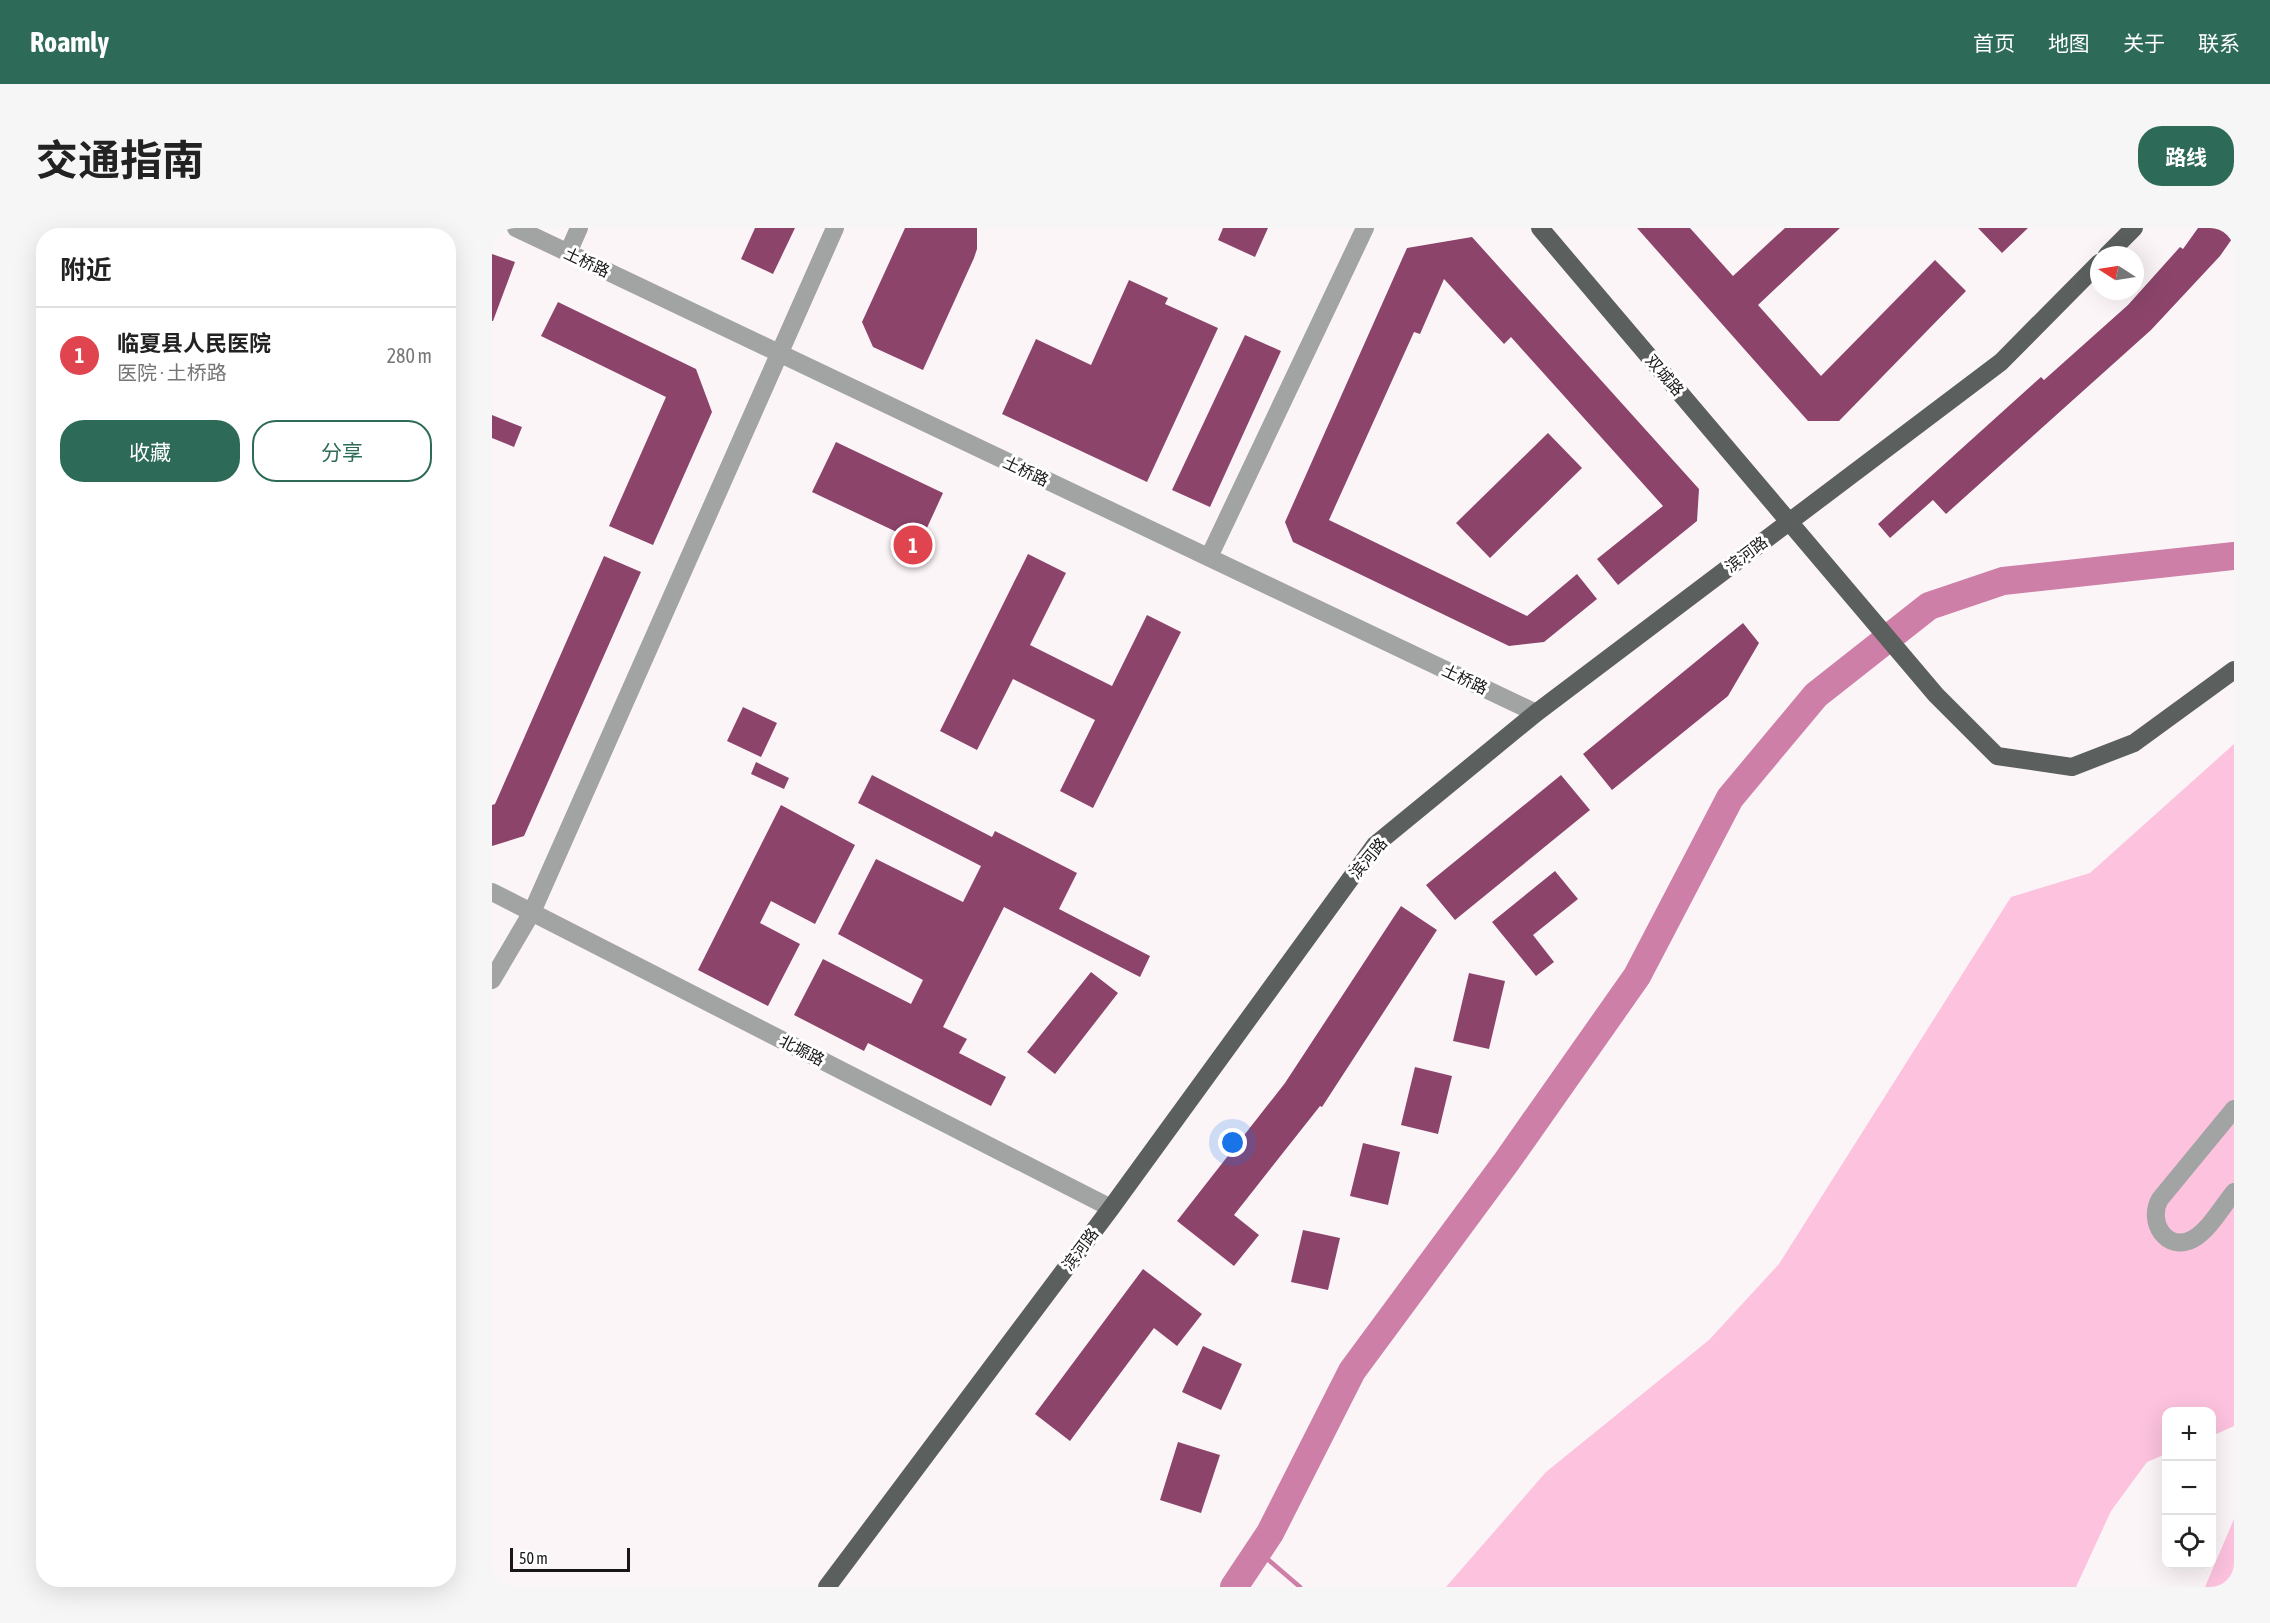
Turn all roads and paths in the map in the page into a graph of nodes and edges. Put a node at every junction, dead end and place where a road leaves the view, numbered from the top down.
1 (516, 228) edge
2 (579, 228) edge
3 (835, 228) edge
4 (1365, 228) edge
5 (1540, 228) edge
6 (2134, 228) edge
7 (2117, 246) edge
8 (568, 253) junction
9 (2090, 272) edge
10 (778, 353) junction
11 (1790, 521) junction
12 (1209, 557) junction
13 (2234, 670) edge
14 (1536, 713) junction
15 (492, 892) edge
16 (532, 912) junction
17 (492, 980) edge
18 (2234, 1109) edge
19 (2234, 1192) edge
20 (1111, 1208) junction
21 (827, 1587) edge

1 - 8 street, 土桥路
2 - 8 street
3 - 10 street
4 - 12 street
5 - 11 main road, 双城路
6 - 7 main road
8 - 10 street, 土桥路
9 - 11 main road, 滨河路
10 - 12 street, 土桥路
10 - 16 street
11 - 13 main road, 双城路
11 - 14 main road, 滨河路
12 - 14 street, 土桥路
14 - 20 main road, 滨河路
15 - 16 street, 北塬路
16 - 17 street
16 - 20 street, 北塬路
18 - 19 street
20 - 21 main road, 滨河路

